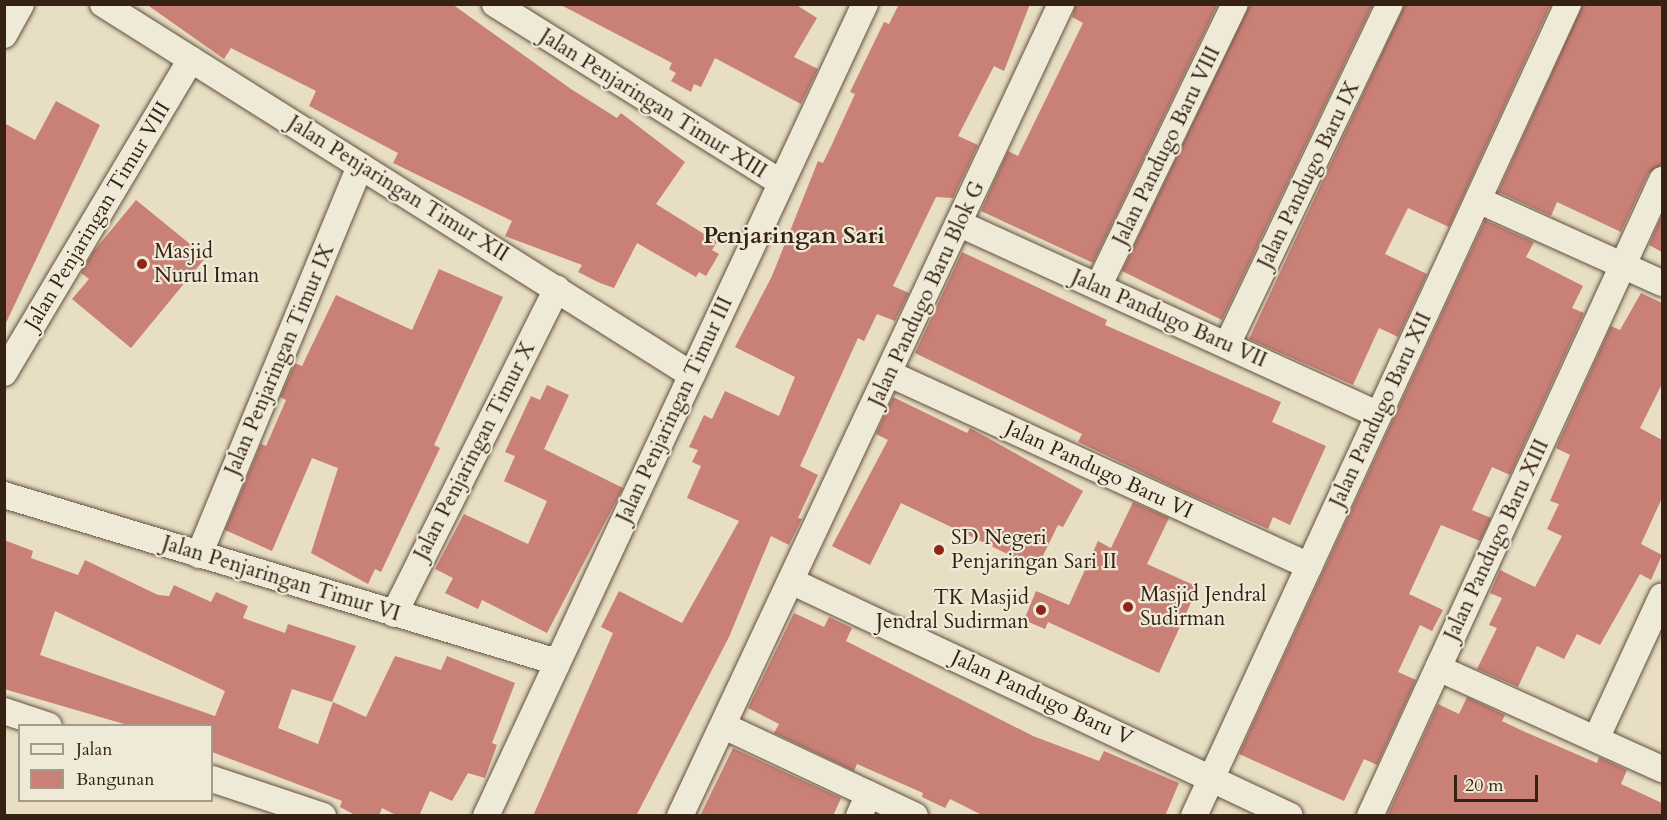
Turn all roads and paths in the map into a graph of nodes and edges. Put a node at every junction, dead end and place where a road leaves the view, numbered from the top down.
1 (495, 4) edge
2 (865, 4) edge
3 (1061, 4) edge
4 (1235, 4) edge
5 (1390, 4) edge
6 (1568, 4) edge
7 (104, 5) edge
8 (191, 60) junction
9 (360, 166) junction
10 (1662, 180) edge
11 (781, 183) junction
12 (1478, 200) junction
13 (960, 224) junction
14 (1623, 265) junction
15 (1662, 283) edge
16 (1098, 287) junction
17 (557, 289) junction
18 (1227, 345) junction
19 (4, 373) edge
20 (890, 374) junction
21 (692, 375) junction
22 (1379, 415) junction
23 (4, 495) edge
24 (199, 555) junction
25 (1309, 566) junction
26 (793, 582) junction
27 (1662, 596) edge
28 (394, 614) junction
29 (557, 662) junction
30 (1438, 668) junction
31 (4, 711) edge
32 (43, 724) edge
33 (724, 726) junction
34 (1596, 739) junction
35 (1662, 769) edge
36 (1212, 777) junction
37 (213, 779) edge
38 (864, 805) edge
39 (323, 816) edge
40 (486, 816) edge
41 (680, 816) edge
42 (915, 816) edge
43 (1194, 816) edge
44 (1290, 816) edge
45 (1370, 816) edge

1 - 11 street, Jalan Penjaringan Timur XIII
2 - 11 street, Jalan Penjaringan Timur III
3 - 13 street, Jalan Pandugo Baru Blok G
4 - 16 street, Jalan Pandugo Baru VIII
5 - 18 street, Jalan Pandugo Baru IX
6 - 12 street, Jalan Pandugo Baru XII
7 - 8 street, Jalan Penjaringan Timur XII
8 - 9 street, Jalan Penjaringan Timur XII
8 - 19 street, Jalan Penjaringan Timur VIII
9 - 17 street, Jalan Penjaringan Timur XII
9 - 24 street, Jalan Penjaringan Timur IX
10 - 14 street, Jalan Pandugo Baru XIII
11 - 21 street, Jalan Penjaringan Timur III
12 - 14 street
12 - 22 street, Jalan Pandugo Baru XII
13 - 16 street, Jalan Pandugo Baru VII
13 - 20 street, Jalan Pandugo Baru Blok G
14 - 15 street
14 - 30 street, Jalan Pandugo Baru XIII
16 - 18 street, Jalan Pandugo Baru VII
17 - 21 street, Jalan Penjaringan Timur XII
17 - 28 street, Jalan Penjaringan Timur X
18 - 22 street, Jalan Pandugo Baru VII
20 - 25 street, Jalan Pandugo Baru VI
20 - 26 street, Jalan Pandugo Baru Blok G
21 - 29 street, Jalan Penjaringan Timur III
22 - 25 street, Jalan Pandugo Baru XII
23 - 24 street, Jalan Penjaringan Timur VI
24 - 28 street, Jalan Penjaringan Timur VI
25 - 36 street, Jalan Pandugo Baru XII
26 - 33 street, Jalan Pandugo Baru Blok G
26 - 36 street, Jalan Pandugo Baru V
27 - 34 street
28 - 29 street, Jalan Penjaringan Timur VI
29 - 40 street, Jalan Penjaringan Timur III
30 - 34 street
30 - 45 street, Jalan Pandugo Baru XIII
31 - 32 street
33 - 38 street
33 - 41 street, Jalan Pandugo Baru Blok G
34 - 35 street
36 - 43 street, Jalan Pandugo Baru XII
36 - 44 street, Jalan Pandugo Baru V
37 - 39 street
38 - 42 street

